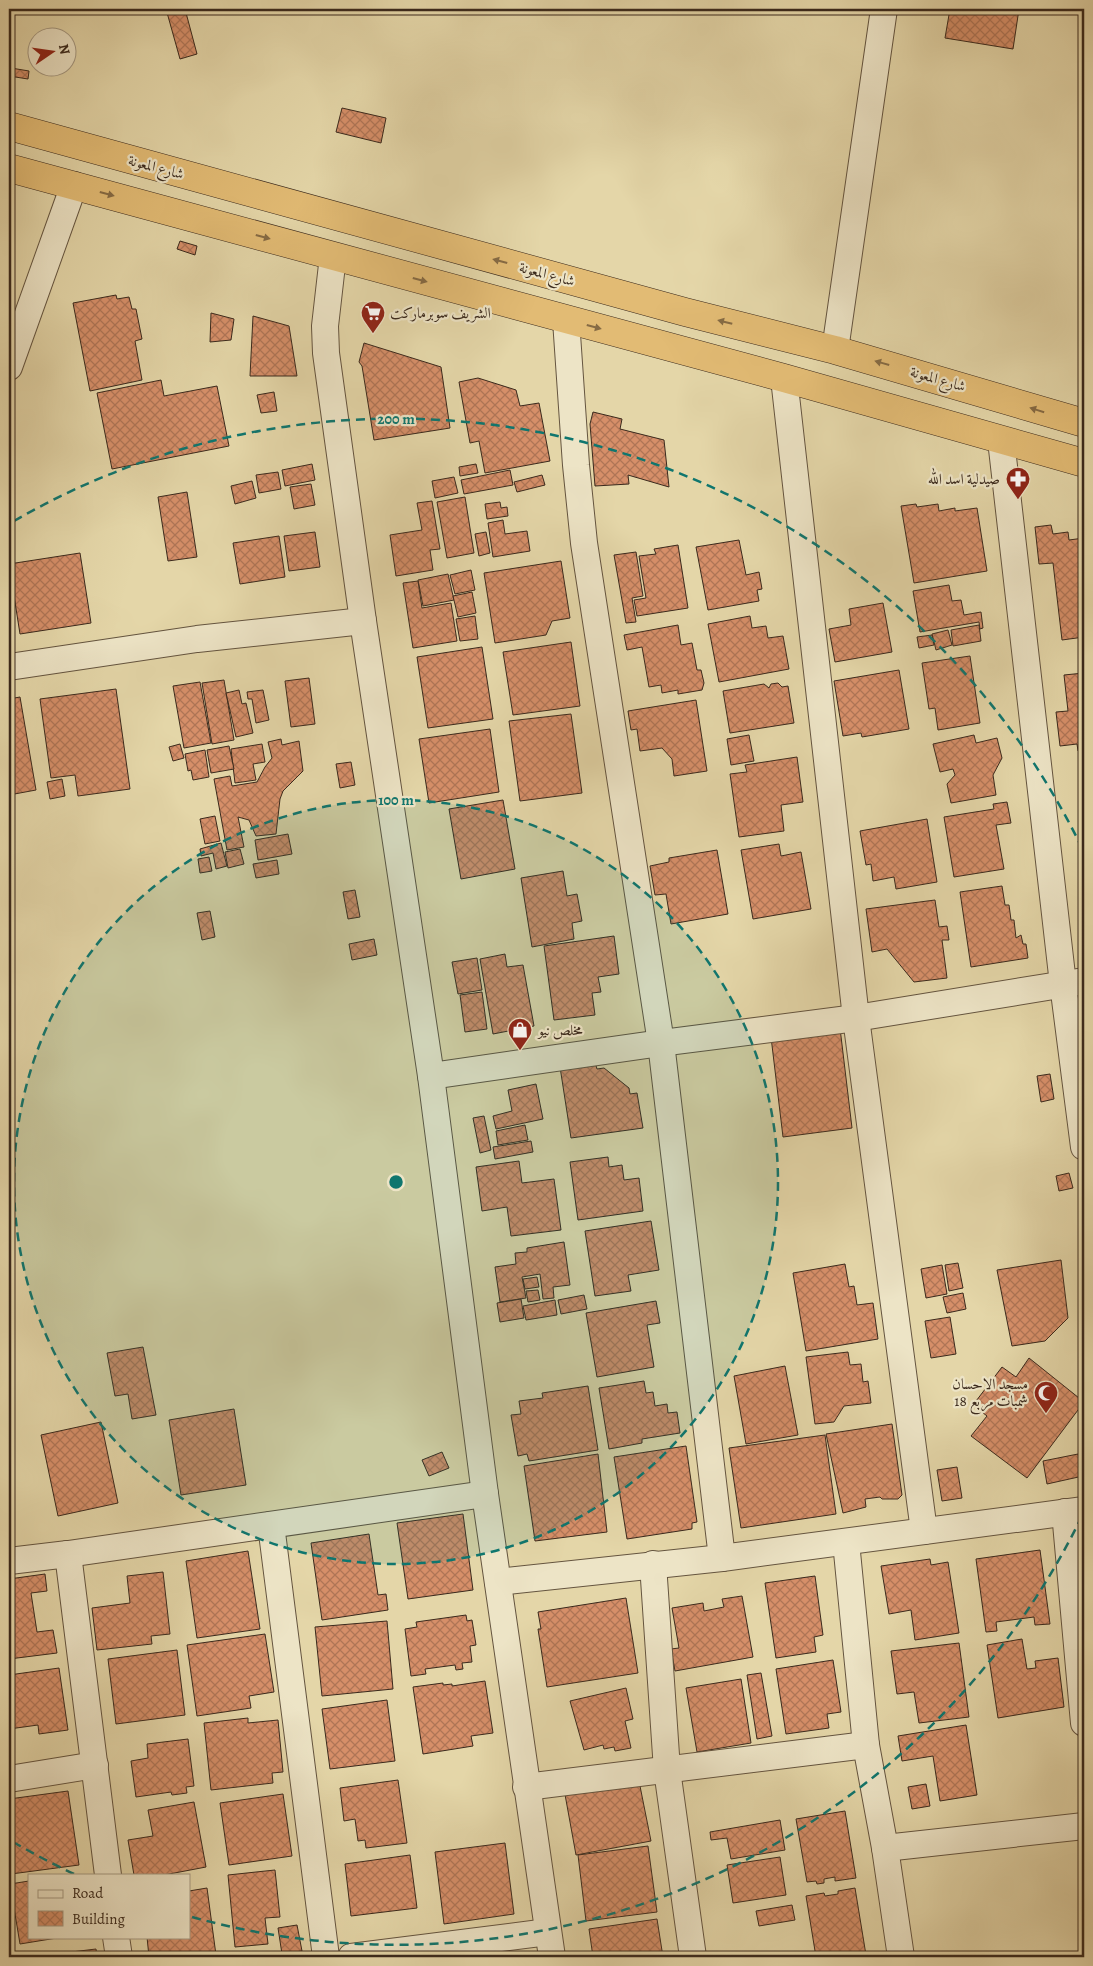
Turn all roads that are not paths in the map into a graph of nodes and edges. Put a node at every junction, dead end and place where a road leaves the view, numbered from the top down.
1 (884, 9) edge
2 (9, 126) edge
3 (9, 168) edge
4 (74, 186) junction
5 (333, 256) junction
6 (566, 320) junction
7 (835, 350) junction
8 (9, 367) edge
9 (784, 378) junction
10 (1084, 423) edge
11 (1001, 440) junction
12 (1084, 463) edge
13 (363, 621) junction
14 (9, 667) edge
15 (1073, 983) edge
16 (856, 1018) junction
17 (661, 1043) junction
18 (431, 1076) junction
19 (1084, 1147) edge
20 (485, 1494) junction
21 (1074, 1511) edge
22 (272, 1525) junction
23 (924, 1531) junction
24 (846, 1542) junction
25 (68, 1554) junction
26 (722, 1558) junction
27 (9, 1561) edge
28 (653, 1564) junction
29 (498, 1582) junction
30 (1084, 1723) edge
31 (866, 1745) junction
32 (95, 1765) junction
33 (667, 1770) junction
34 (9, 1779) edge
35 (526, 1787) junction
36 (1084, 1826) edge
37 (885, 1848) junction
38 (108, 1874) edge
39 (548, 1932) junction
40 (116, 1938) edge
41 (119, 1957) edge
42 (326, 1957) edge
43 (351, 1957) edge
44 (552, 1957) edge
45 (693, 1957) edge
46 (901, 1957) edge

1 - 7 street
7 -> 2 highway, شارع المعونة
3 - 4 highway
4 -> 5 highway
4 - 8 street
5 -> 6 highway
5 - 13 street
6 -> 9 highway
6 - 17 street
10 -> 7 highway, شارع المعونة
9 - 11 highway
9 - 16 street
11 - 12 highway
11 - 15 street
13 - 14 street
13 - 18 street
15 - 16 street
15 - 19 street
16 - 17 street
16 - 23 street
17 - 18 street
17 - 26 street
18 - 20 street
20 - 22 street
20 - 29 street
21 - 23 street
21 - 30 street
22 - 25 street
22 - 42 street
23 - 24 street
24 - 26 street
24 - 31 street
25 - 27 street
25 - 32 street
26 - 28 street
28 - 29 street
28 - 33 street
29 - 35 street
31 - 33 street
31 - 37 street
32 - 34 street
32 - 38 street
33 - 35 street
33 - 45 street
35 - 39 street
36 - 37 street
37 - 46 street
39 - 43 street
39 - 44 street
40 - 41 street

